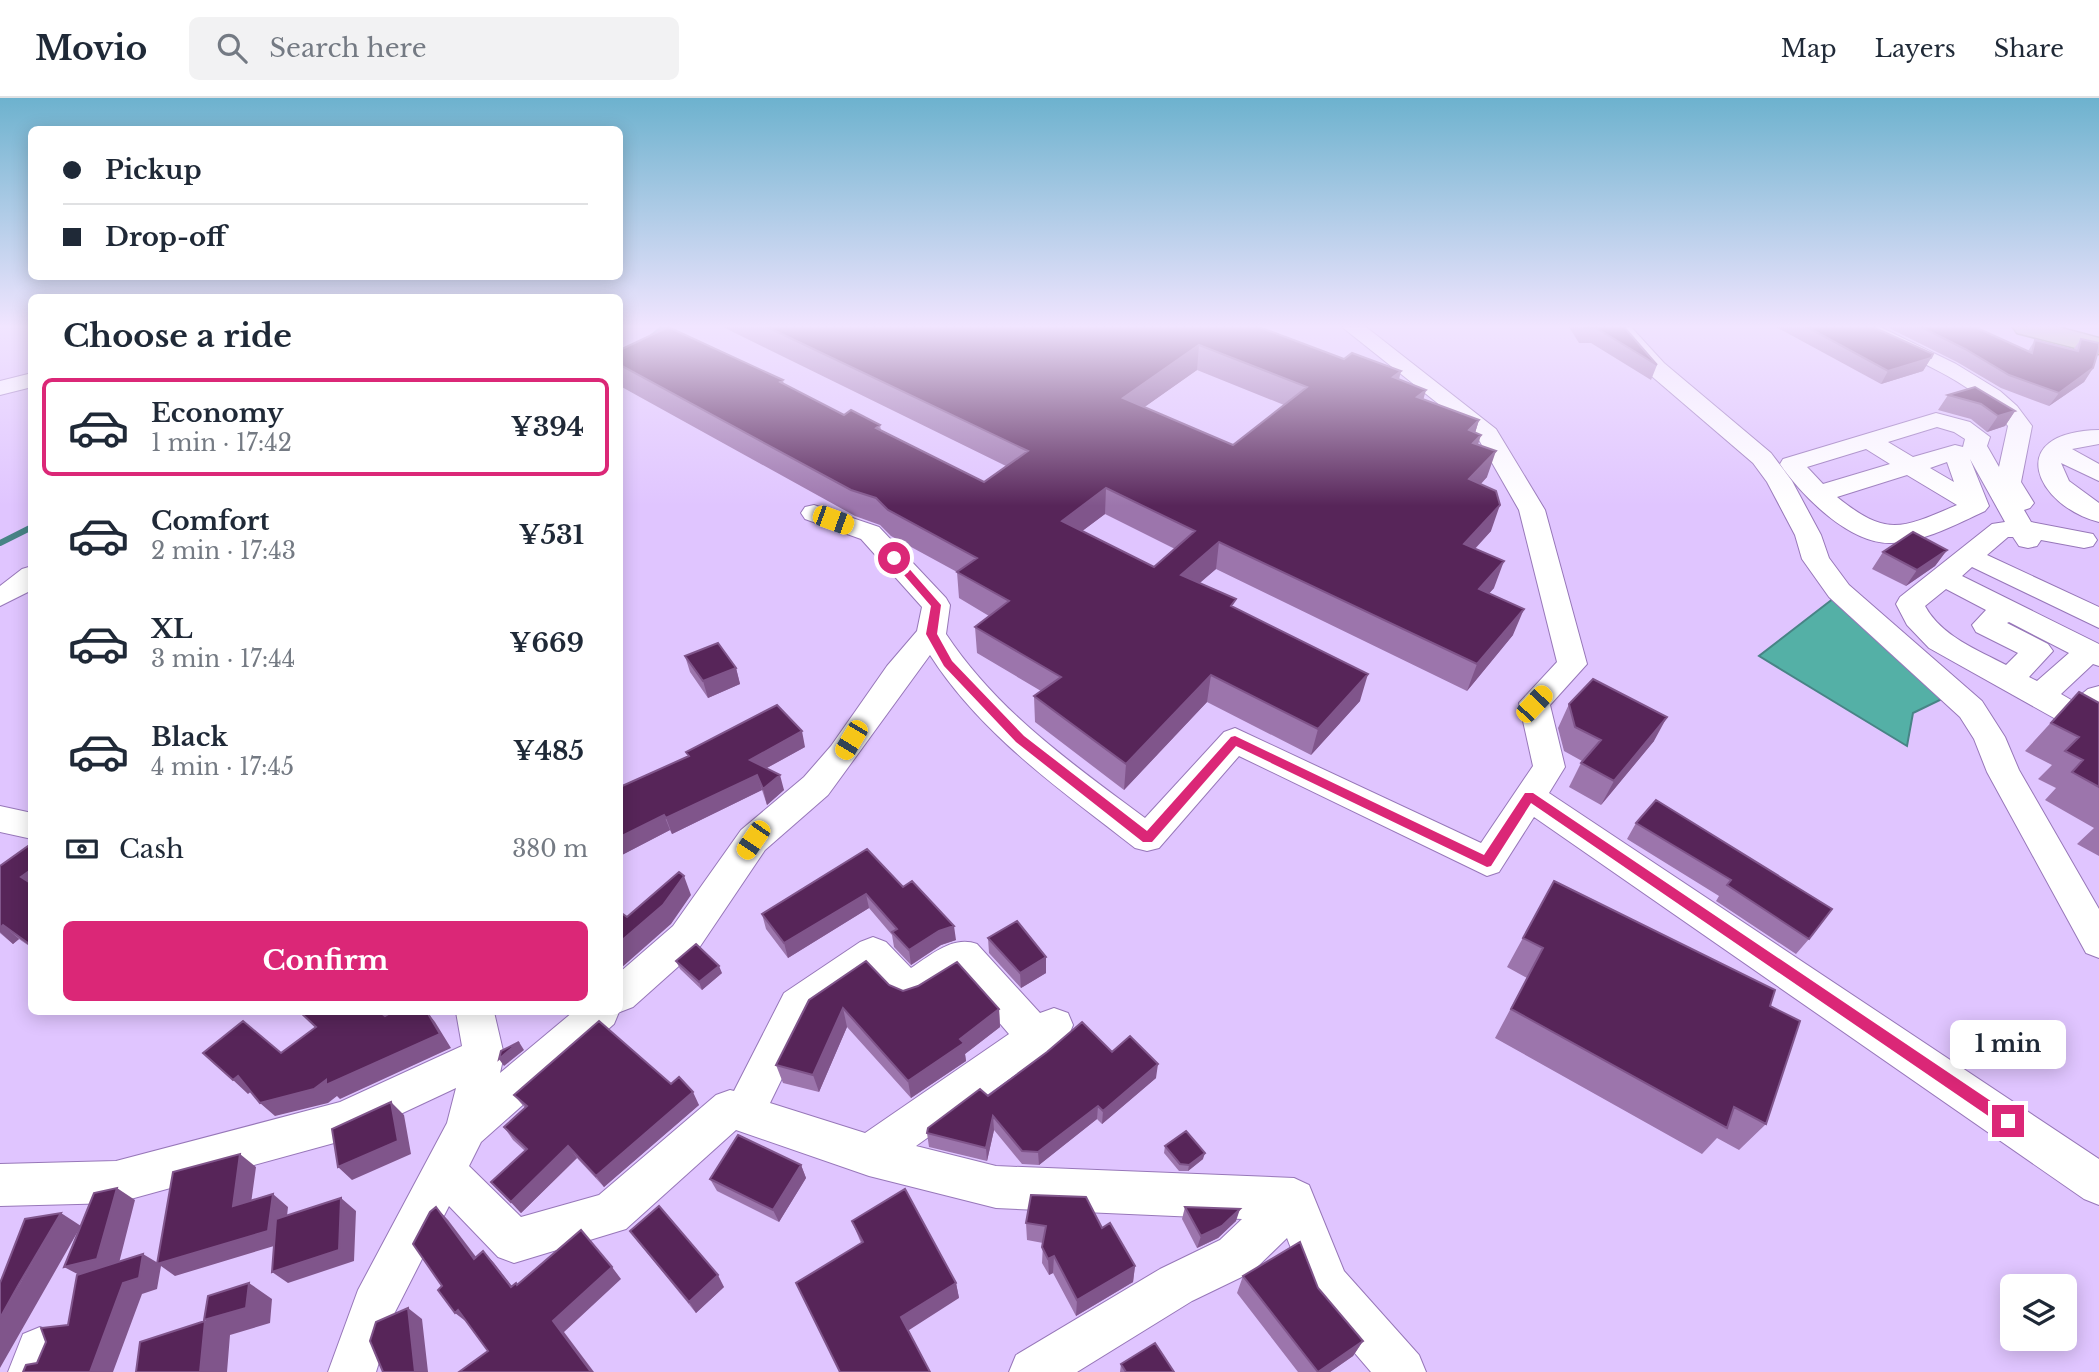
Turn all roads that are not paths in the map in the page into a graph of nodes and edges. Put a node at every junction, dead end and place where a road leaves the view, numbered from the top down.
1 (1429, 386) edge
2 (1678, 386) edge
3 (1977, 386) edge
4 (2015, 417) junction
5 (2099, 438) edge
6 (1869, 441) junction
7 (2060, 446) junction
8 (1965, 449) junction
9 (1910, 466) junction
10 (2099, 474) edge
11 (1819, 494) junction
12 (1976, 506) junction
13 (814, 513) dead end
14 (2099, 514) edge
15 (2029, 532) junction
16 (2094, 549) edge
17 (1983, 563) junction
18 (28, 578) edge
19 (1956, 583) junction
20 (0, 597) edge
21 (2006, 609) junction
22 (2099, 619) edge
23 (931, 634) junction
24 (2094, 653) edge
25 (2014, 675) junction
26 (2045, 691) junction
27 (2095, 715) edge
28 (1529, 796) junction
29 (0, 819) edge
30 (28, 825) edge
31 (2099, 943) edge
32 (623, 992) edge
33 (476, 1015) edge
34 (597, 1015) edge
35 (484, 1055) junction
36 (744, 1113) junction
37 (466, 1128) junction
38 (869, 1155) junction
39 (444, 1171) junction
40 (2099, 1184) edge
41 (0, 1185) edge
42 (1294, 1200) junction
43 (352, 1372) edge
44 (1033, 1372) edge
45 (1402, 1372) edge

1 - 28 street
2 - 31 street
3 - 4 street
4 - 7 street
4 - 16 street
5 - 7 street
6 - 8 street
6 - 9 street
6 - 11 street
7 - 10 street
7 - 14 street
8 - 9 street
8 - 12 street
8 - 15 street
9 - 11 street
9 - 12 street
11 - 12 street
13 - 23 street
15 - 16 street
15 - 17 street
15 - 27 street
17 - 19 street
17 - 22 street
18 - 20 street
19 - 21 street
19 - 25 street
21 - 24 street
21 - 25 street
23 - 28 street
23 - 32 street
24 - 26 street
25 - 26 street
26 - 27 street
28 - 40 street
29 - 30 street
33 - 35 street
34 - 37 street
35 - 37 street
35 - 41 street
36 - 38 street
36 - 38 street
36 - 39 street
37 - 39 street
38 - 42 street
39 - 43 street
42 - 44 street
42 - 45 street

